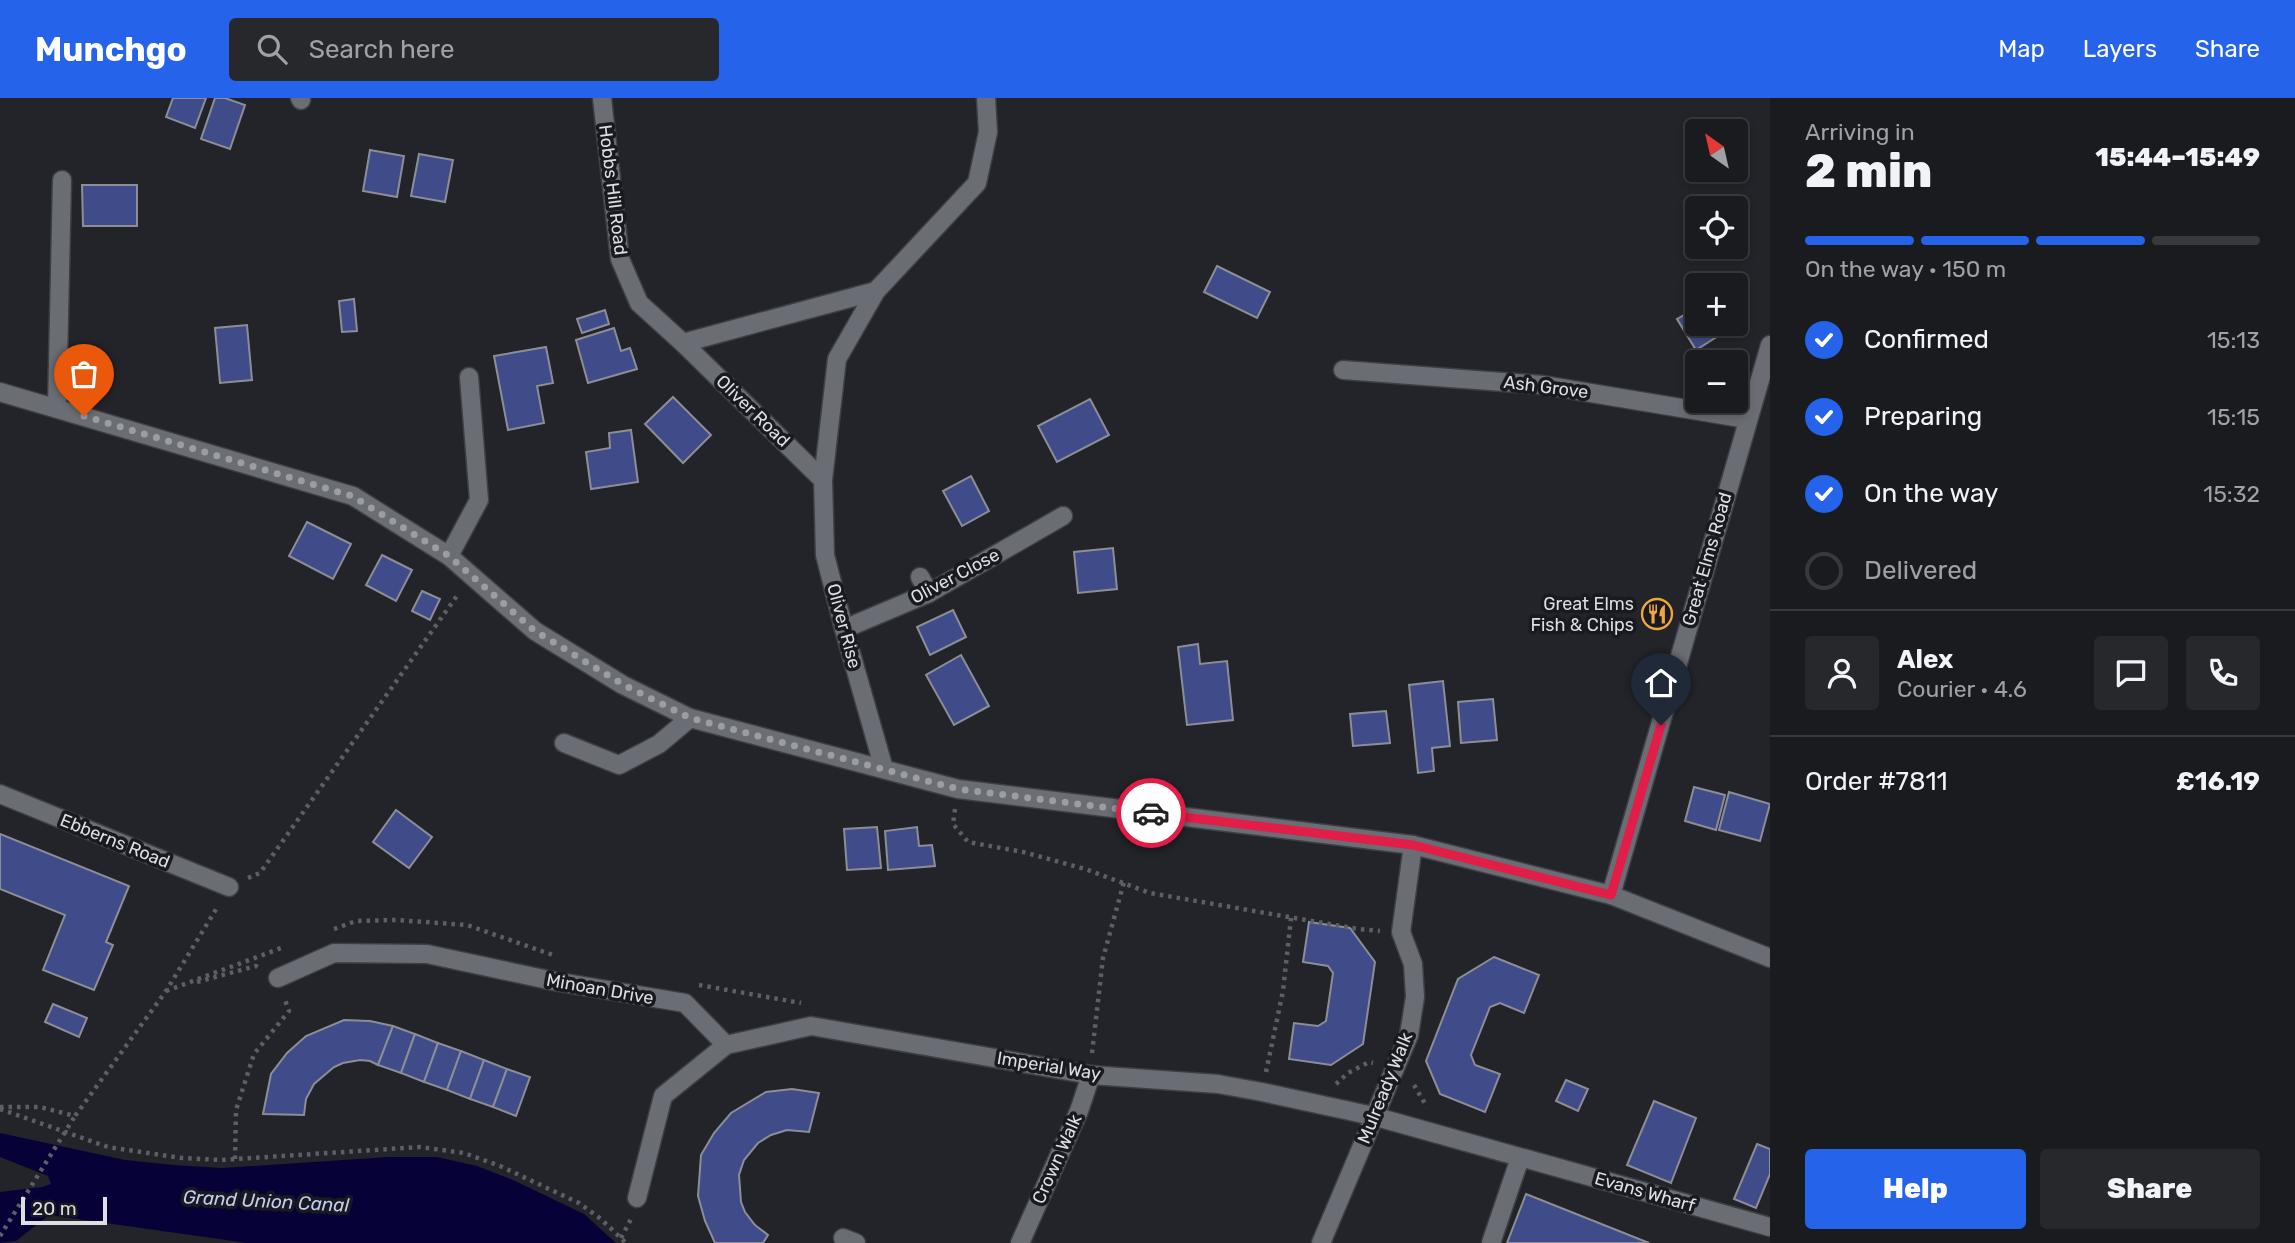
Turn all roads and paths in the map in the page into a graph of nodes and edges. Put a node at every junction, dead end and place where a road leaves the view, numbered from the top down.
1 (602, 98) edge
2 (986, 98) edge
3 (62, 180) dead end
4 (876, 291) junction
5 (683, 343) junction
6 (1770, 345) edge
7 (1343, 370) dead end
8 (468, 377) dead end
9 (0, 392) edge
10 (57, 408) junction
11 (1747, 419) junction
12 (823, 480) junction
13 (1063, 516) dead end
14 (449, 556) junction
15 (471, 576) junction
16 (844, 629) junction
17 (690, 718) junction
18 (564, 743) dead end
19 (884, 769) junction
20 (958, 789) junction
21 (0, 794) edge
22 (1413, 845) junction
23 (1124, 882) junction
24 (229, 887) junction
25 (1611, 895) junction
26 (1292, 918) junction
27 (1401, 932) junction
28 (1770, 958) edge
29 (278, 978) junction
30 (166, 990) junction
31 (726, 1045) junction
32 (1092, 1054) dead end
33 (1383, 1065) dead end
34 (1266, 1072) dead end
35 (1091, 1074) junction
36 (1412, 1074) dead end
37 (1334, 1085) dead end
38 (0, 1108) edge
39 (1430, 1110) dead end
40 (75, 1116) junction
41 (1373, 1116) junction
42 (1520, 1158) junction
43 (235, 1159) junction
44 (637, 1198) dead end
45 (1770, 1227) edge
46 (0, 1236) edge
47 (626, 1243) edge
48 (1020, 1243) edge
49 (1321, 1243) edge
50 (1491, 1243) edge

1 - 5 street, Hobbs Hill Road
2 - 4 street
3 - 10 street
4 - 5 street
4 - 12 street
5 - 12 street, Oliver Road
6 - 11 street, Great Elms Road
7 - 11 street, Ash Grove
8 - 14 street
9 - 10 street
10 - 14 street
11 - 25 street, Great Elms Road
12 - 16 street, Oliver Rise
13 - 16 street, Oliver Close
14 - 15 street
15 - 17 street
15 - 24 path
16 - 19 street, Oliver Rise
17 - 18 street
17 - 19 street
19 - 20 street
20 - 22 street
20 - 23 path
21 - 24 street, Ebberns Road
22 - 25 street
22 - 27 street, Mulready Walk
23 - 26 path
23 - 32 path
24 - 30 path
25 - 28 street
26 - 27 path
26 - 34 path
27 - 41 street, Mulready Walk
29 - 30 path
29 - 31 street, Minoan Drive
29 - 43 path
30 - 40 path
31 - 35 street, Imperial Way
31 - 44 street
33 - 37 path
35 - 41 street, Imperial Way
35 - 48 street, Crown Walk
36 - 39 path
38 - 40 path
38 - 43 path
40 - 46 path, bridge
41 - 42 street, Evans Wharf
41 - 49 street, Mulready Walk
42 - 45 street, Evans Wharf
42 - 50 street
43 - 47 path

